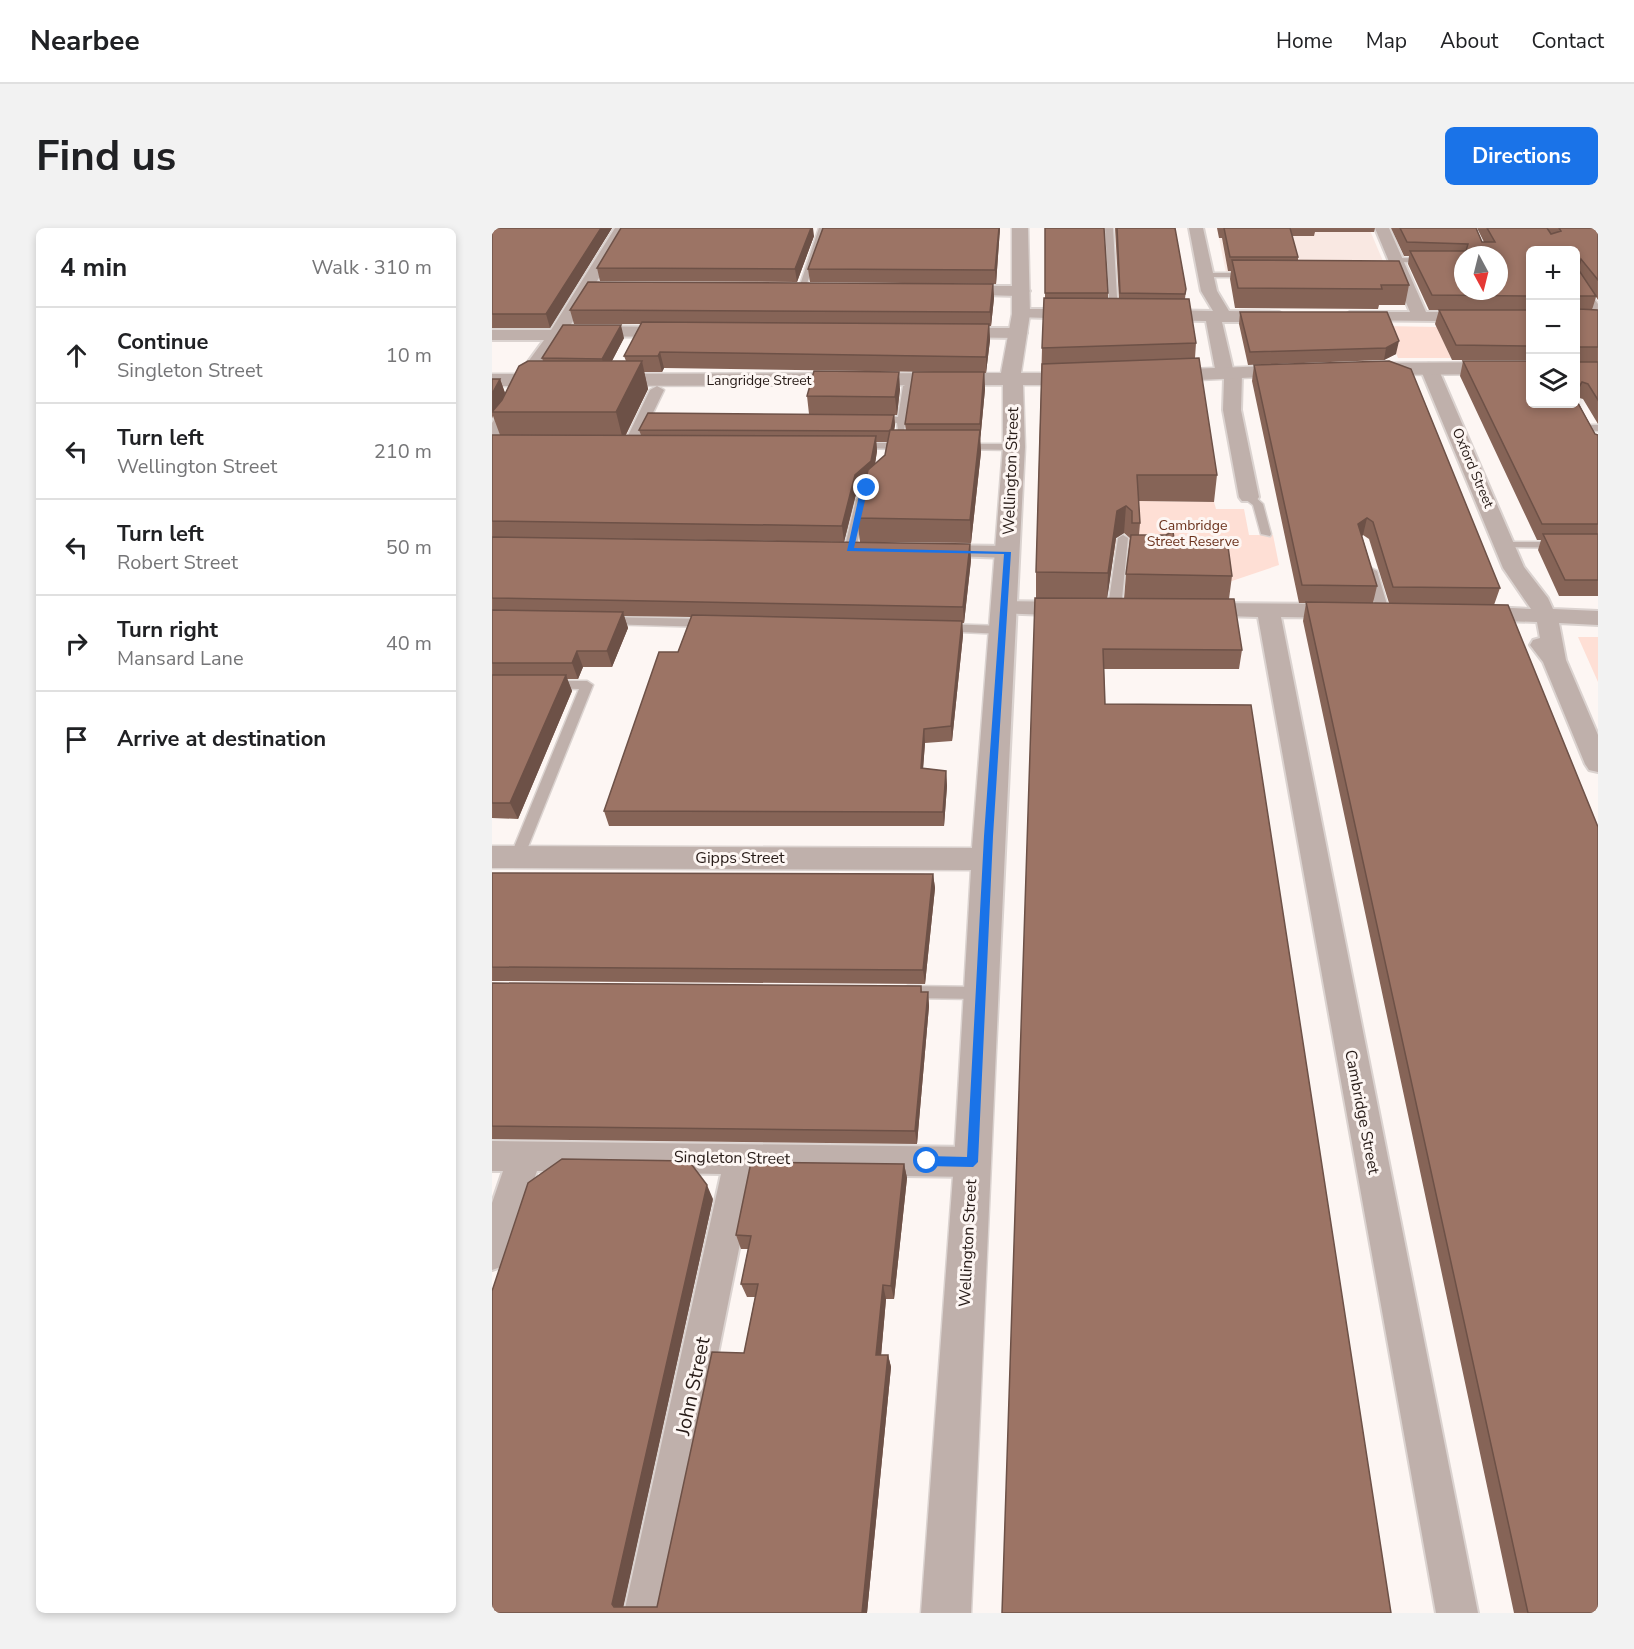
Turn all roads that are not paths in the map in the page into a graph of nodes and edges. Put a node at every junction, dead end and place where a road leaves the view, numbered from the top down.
1 (1020, 228) edge
2 (1109, 228) edge
3 (1196, 228) edge
4 (1382, 228) edge
5 (624, 230) edge
6 (823, 230) edge
7 (811, 232) edge
8 (1454, 262) edge
9 (1396, 271) junction
10 (1261, 275) edge
11 (1207, 283) junction
12 (586, 288) junction
13 (606, 288) edge
14 (1580, 288) edge
15 (801, 289) edge
16 (939, 291) edge
17 (1021, 313) junction
18 (1114, 315) junction
19 (1594, 315) edge
20 (1213, 316) junction
21 (1293, 317) edge
22 (1339, 317) edge
23 (1420, 317) junction
24 (1526, 321) edge
25 (639, 332) junction
26 (687, 332) edge
27 (558, 333) junction
28 (934, 333) edge
29 (492, 335) edge
30 (1429, 368) junction
31 (1526, 368) edge
32 (1347, 369) edge
33 (1314, 371) edge
34 (1223, 374) junction
35 (1135, 377) edge
36 (1102, 379) edge
37 (492, 380) edge
38 (525, 380) junction
39 (613, 380) junction
40 (923, 380) junction
41 (1013, 381) junction
42 (657, 390) dead end
43 (867, 419) edge
44 (902, 420) junction
45 (494, 443) edge
46 (630, 446) edge
47 (844, 446) edge
48 (899, 446) junction
49 (920, 446) edge
50 (951, 447) edge
51 (1014, 447) junction
52 (867, 488) edge
53 (1249, 497) joint
54 (1266, 534) dead end
55 (1123, 538) edge
56 (1506, 545) junction
57 (1598, 545) edge
58 (827, 550) edge
59 (850, 550) junction
60 (872, 550) edge
61 (916, 551) edge
62 (1008, 552) junction
63 (1368, 562) edge
64 (1514, 568) junction
65 (1115, 609) junction
66 (1139, 609) edge
67 (1175, 610) edge
68 (1268, 610) junction
69 (1394, 612) joint
70 (1447, 612) edge
71 (1520, 615) junction
72 (1545, 616) junction
73 (1598, 618) edge
74 (1004, 619) junction
75 (598, 621) edge
76 (716, 623) edge
77 (932, 628) edge
78 (1554, 660) junction
79 (538, 679) edge
80 (1598, 764) edge
81 (504, 857) edge
82 (987, 860) junction
83 (887, 992) edge
84 (980, 993) junction
85 (508, 1156) edge
86 (741, 1158) junction
87 (973, 1162) junction
88 (492, 1254) edge
89 (645, 1613) edge
90 (946, 1613) edge
91 (1457, 1613) edge

1 - 17 street, Wellington Street
2 - 18 lane
3 - 11 street
4 - 9 street
5 - 12 street
6 - 7 lane
6 - 15 lane
8 - 9 lane
9 - 23 street
10 - 11 lane
11 - 20 street
12 - 13 street
12 - 27 street
14 - 19 lane
16 - 17 street
17 - 18 street
17 - 28 street
17 - 41 street, Wellington Street
18 - 20 street
20 - 21 street
20 - 34 street
22 - 23 street
23 - 24 street
25 - 26 street
25 - 27 street
25 - 39 street
27 - 29 street
27 - 38 street
30 - 31 street
30 - 32 street
30 - 56 street, Oxford Street
33 - 34 street
34 - 35 street
34 - 53 street
36 - 41 street, Langridge Street
37 - 38 street, Langridge Street
38 - 39 street, Langridge Street
38 - 45 street
39 - 40 street, Langridge Street
40 - 41 street, Langridge Street
40 - 44 lane
41 - 51 street, Wellington Street
42 - 46 street
43 - 44 lane
44 - 48 lane
47 - 48 lane
48 - 49 lane
50 - 51 lane
51 - 62 street, Wellington Street
52 - 59 lane
53 - 54 lane
55 - 65 lane
56 - 57 lane
56 - 64 street, Oxford Street
58 - 59 street
59 - 60 street
61 - 62 street
62 - 74 street, Wellington Street
63 - 69 lane
64 - 71 street, Oxford Street
64 - 72 street, Oxford Street
65 - 66 street
65 - 74 street
67 - 68 street
68 - 69 street
68 - 91 street, Cambridge Street
70 - 71 street
71 - 72 street
71 - 78 street, Oxford Street
72 - 73 street
72 - 78 street, Oxford Street
74 - 77 lane
74 - 82 street, Wellington Street
75 - 76 lane
78 - 80 street, Oxford Street
79 - 81 lane
81 - 82 street, Gipps Street
82 - 84 street, Wellington Street
83 - 84 lane
84 - 87 street, Wellington Street
85 - 86 street, Singleton Street
85 - 88 street
86 - 87 street, Singleton Street
86 - 89 street, John Street
87 - 90 street, Wellington Street

